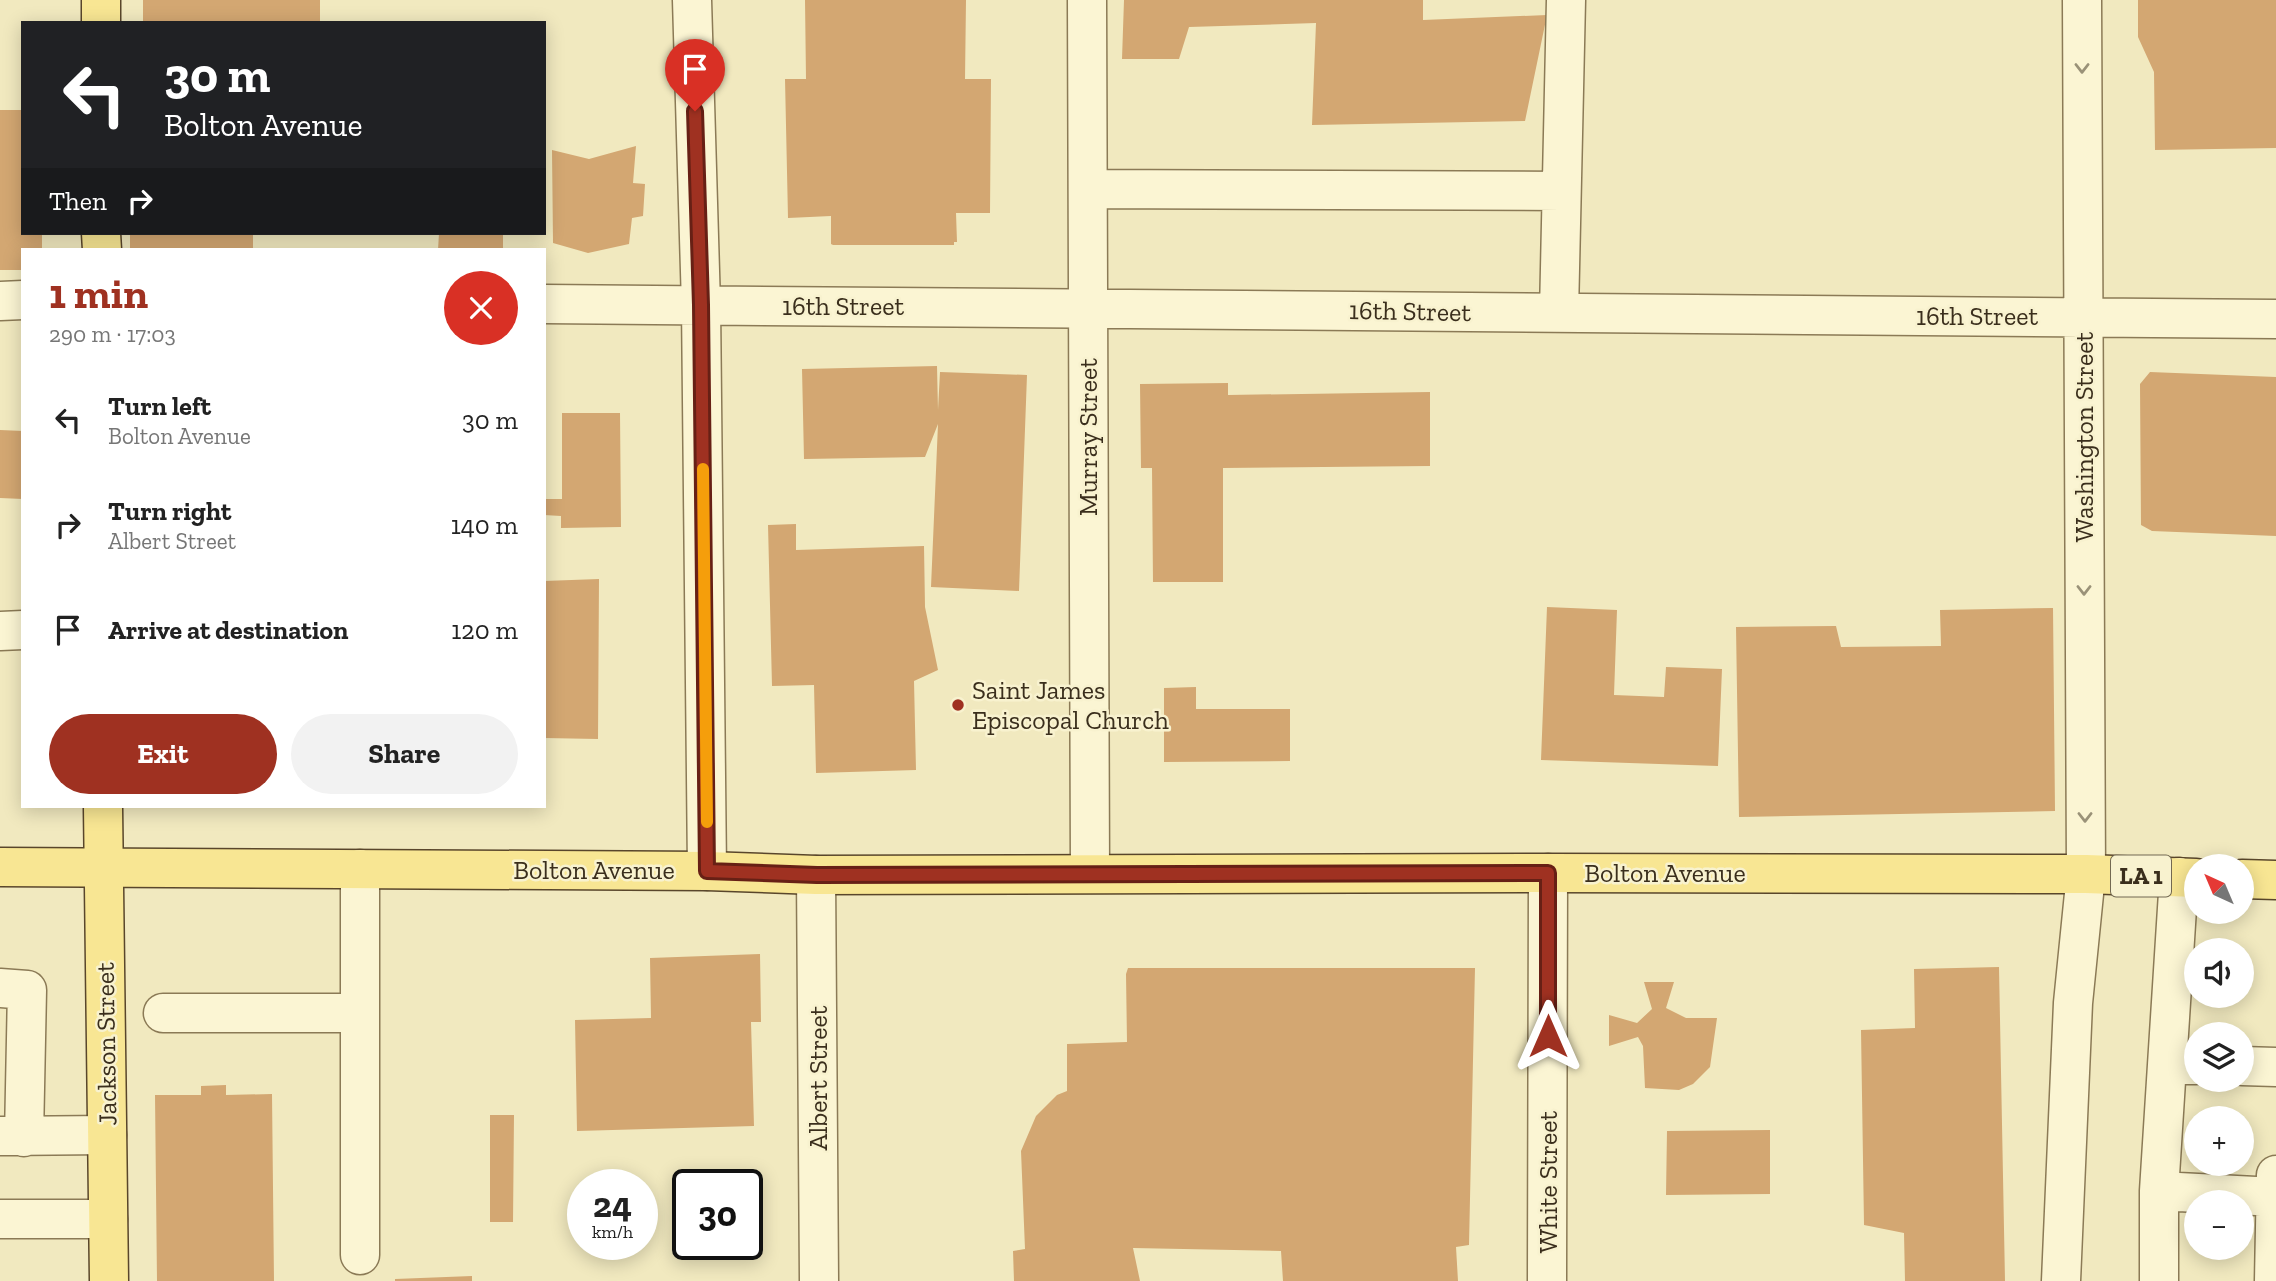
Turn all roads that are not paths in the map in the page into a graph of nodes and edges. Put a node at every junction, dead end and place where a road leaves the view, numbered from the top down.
1 (101, 0) edge
2 (692, 0) edge
3 (1087, 0) edge
4 (1566, 0) edge
5 (2082, 0) edge
6 (101, 21) edge
7 (1087, 189) junction
8 (1561, 191) junction
9 (21, 300) edge
10 (0, 301) edge
11 (546, 304) edge
12 (701, 305) junction
13 (1088, 308) junction
14 (1559, 313) junction
15 (2083, 317) junction
16 (2276, 319) edge
17 (21, 630) edge
18 (0, 631) edge
19 (103, 808) edge
20 (0, 867) edge
21 (103, 867) junction
22 (360, 869) junction
23 (707, 871) junction
24 (1090, 873) junction
25 (1548, 873) junction
26 (2086, 874) junction
27 (817, 875) junction
28 (2184, 878) edge
29 (2254, 879) edge
30 (2276, 880) edge
31 (2186, 924) edge
32 (0, 988) edge
33 (163, 1013) dead end
34 (360, 1013) junction
35 (2181, 1065) edge
36 (2254, 1066) edge
37 (2276, 1067) edge
38 (107, 1135) junction
39 (12, 1137) edge
40 (2276, 1175) edge
41 (2159, 1191) junction
42 (2276, 1198) edge
43 (0, 1219) edge
44 (108, 1219) junction
45 (360, 1255) dead end
46 (109, 1281) edge
47 (819, 1281) edge
48 (1548, 1281) edge
49 (2061, 1281) edge
50 (2159, 1281) edge
51 (2274, 1281) edge

1 - 6 main road
2 - 12 street
3 - 7 street, Murray Street
4 - 8 street
5 -> 15 street, Washington Street
7 - 8 street
7 - 13 street, Murray Street
8 - 14 street
9 - 10 street
11 - 12 street, 16th Street
12 - 13 street, 16th Street
12 - 23 street
13 - 14 street, 16th Street
13 - 24 street, Murray Street
14 - 15 street, 16th Street
15 - 16 street, 16th Street
15 -> 26 street, Washington Street
17 - 18 street
19 - 21 main road, Jackson Street
20 - 21 main road, Bolton Avenue
21 - 22 main road, Bolton Avenue / LA 1
21 - 38 main road, Jackson Street
22 - 23 main road, Bolton Avenue / LA 1
22 - 34 street
23 - 27 main road, Bolton Avenue / LA 1
24 - 25 main road, Bolton Avenue / LA 1
24 - 27 main road, Bolton Avenue / LA 1
25 - 26 main road, Bolton Avenue / LA 1
25 - 48 street, White Street
26 - 28 main road, Bolton Avenue / LA 1
26 - 49 street, Washington Street
27 - 47 street, Albert Street
29 - 30 main road
31 - 35 street
32 - 39 street
33 - 34 street
34 - 45 street
35 - 41 street
36 - 37 street
38 - 39 street
38 - 44 main road, Jackson Street
40 - 42 street
41 - 42 street
41 - 50 street
42 - 51 street
43 - 44 street
44 - 46 main road, Jackson Street

